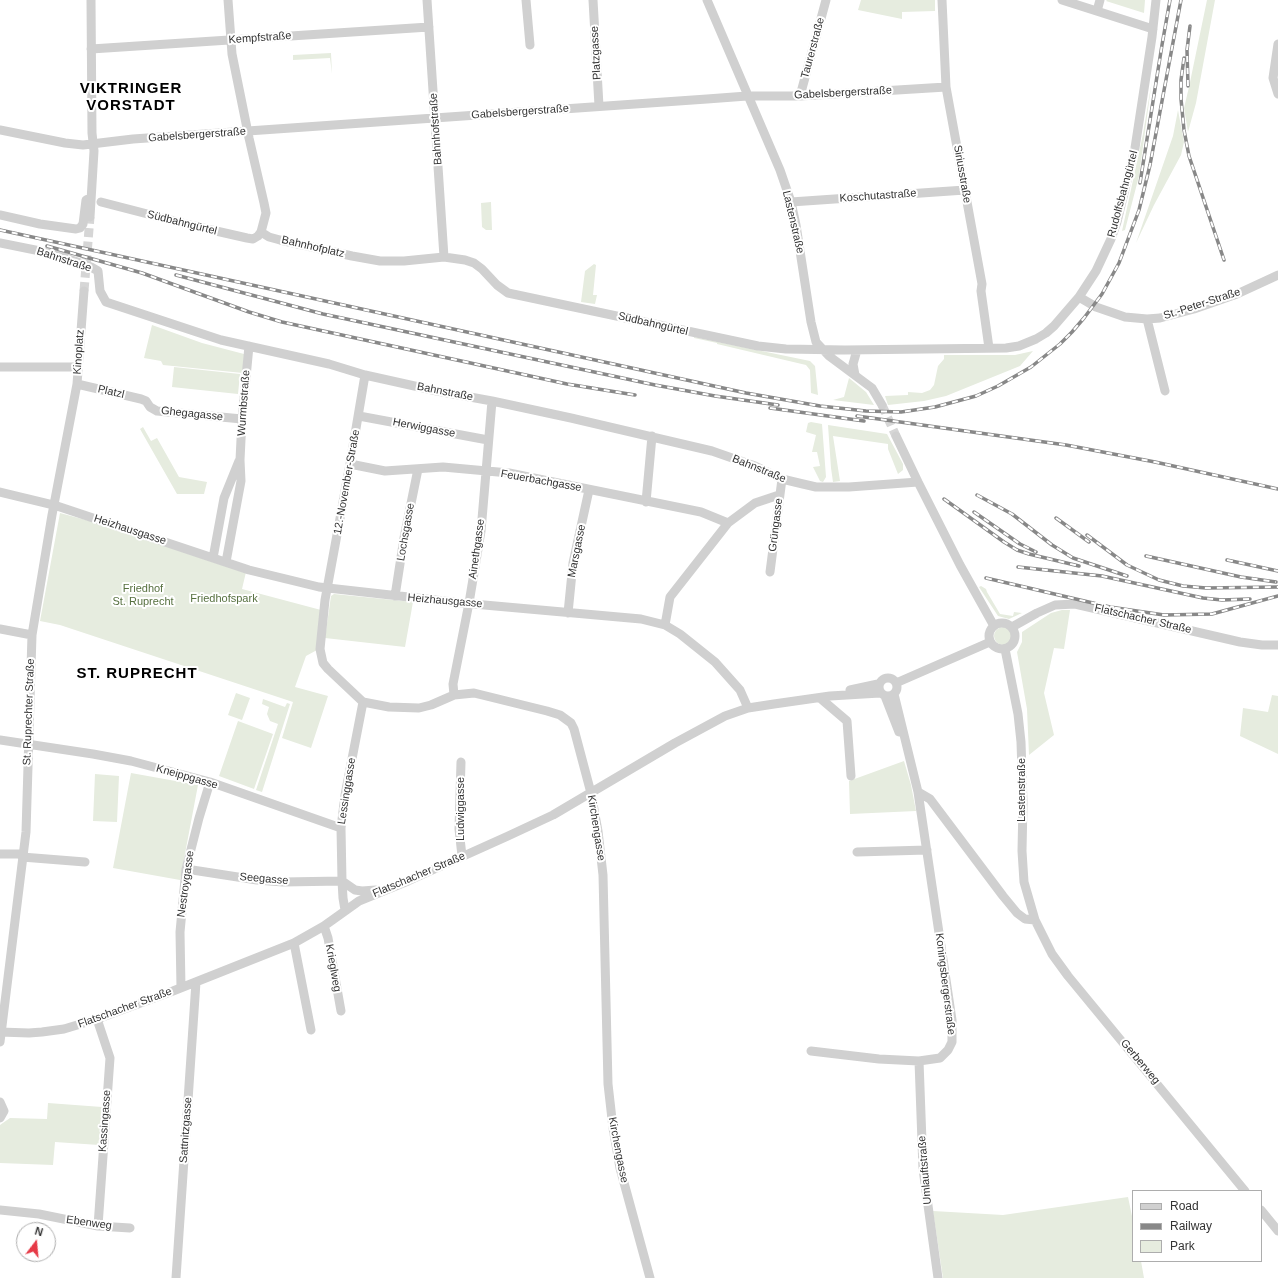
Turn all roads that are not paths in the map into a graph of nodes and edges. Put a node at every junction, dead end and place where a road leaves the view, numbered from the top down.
1 (91, 0) edge
2 (228, 0) edge
3 (428, 0) edge
4 (526, 0) edge
5 (593, 0) edge
6 (707, 0) edge
7 (826, 0) edge
8 (942, 0) edge
9 (1062, 0) edge
10 (1100, 0) edge
11 (1156, 0) edge
12 (1097, 11) junction
13 (429, 27) junction
14 (1153, 29) junction
15 (230, 40) junction
16 (1278, 44) edge
17 (530, 45) dead end
18 (91, 48) junction
19 (946, 86) junction
20 (1278, 94) edge
21 (747, 96) junction
22 (800, 96) junction
23 (599, 106) junction
24 (436, 117) junction
25 (0, 130) edge
26 (248, 131) junction
27 (94, 143) junction
28 (965, 190) junction
29 (96, 201) junction
30 (791, 202) junction
31 (0, 215) edge
32 (90, 217) tunnel mouth
33 (261, 232) junction
34 (0, 243) edge
35 (444, 257) junction
36 (1278, 275) edge
37 (84, 290) tunnel mouth
38 (1079, 297) junction
39 (1147, 319) junction
40 (248, 346) junction
41 (989, 348) junction
42 (822, 350) junction
43 (857, 350) junction
44 (0, 368) edge
45 (78, 368) junction
46 (365, 375) junction
47 (855, 375) junction
48 (77, 384) junction
49 (1165, 391) dead end
50 (146, 401) joint
51 (492, 401) junction
52 (882, 405) tunnel mouth
53 (359, 416) junction
54 (242, 419) junction
55 (652, 436) junction
56 (896, 436) tunnel mouth
57 (488, 440) junction
58 (240, 460) junction
59 (350, 464) junction
60 (418, 469) junction
61 (486, 472) junction
62 (782, 479) junction
63 (918, 482) junction
64 (590, 490) junction
65 (0, 492) edge
66 (780, 495) junction
67 (646, 502) junction
68 (54, 505) junction
69 (728, 523) junction
70 (213, 558) junction
71 (226, 562) junction
72 (770, 572) dead end
73 (327, 589) junction
74 (396, 596) junction
75 (469, 603) junction
76 (568, 613) junction
77 (665, 625) junction
78 (994, 626) junction
79 (1012, 627) junction
80 (0, 629) edge
81 (32, 635) junction
82 (990, 642) junction
83 (1278, 645) edge
84 (1005, 649) junction
85 (896, 683) junction
86 (885, 692) junction
87 (454, 695) junction
88 (820, 698) junction
89 (363, 702) junction
90 (748, 708) junction
91 (0, 740) edge
92 (28, 744) junction
93 (461, 762) dead end
94 (851, 776) dead end
95 (210, 782) junction
96 (918, 792) junction
97 (590, 793) junction
98 (341, 828) junction
99 (927, 850) junction
100 (857, 852) dead end
101 (0, 854) edge
102 (23, 855) junction
103 (462, 856) junction
104 (85, 862) dead end
105 (186, 869) junction
106 (342, 881) junction
107 (384, 890) junction
108 (346, 910) junction
109 (1035, 920) junction
110 (324, 926) junction
111 (1040, 930) joint
112 (294, 943) junction
113 (196, 982) junction
114 (181, 988) junction
115 (341, 1011) dead end
116 (97, 1019) junction
117 (311, 1030) dead end
118 (0, 1032) edge
119 (0, 1042) edge
120 (812, 1051) dead end
121 (919, 1061) junction
122 (0, 1102) edge
123 (0, 1118) edge
124 (1244, 1190) edge
125 (0, 1210) edge
126 (1262, 1211) edge
127 (1276, 1225) edge
128 (98, 1226) junction
129 (130, 1228) dead end
130 (176, 1278) edge
131 (650, 1278) edge
132 (938, 1278) edge

1 - 18 street
2 - 15 street
3 - 13 street, Bahnhofstraße
4 - 17 street
5 - 23 street, Platzgasse
6 - 21 street, Lastenstraße
7 - 22 street, Taurerstraße
8 - 19 street, Siriusstraße
9 - 12 street
10 - 12 street
11 - 14 street, Rudolfsbahngürtel
12 - 14 street
13 - 15 street, Kempfstraße
13 - 24 street, Bahnhofstraße
14 - 38 street, Rudolfsbahngürtel
15 - 18 street, Kempfstraße
15 - 26 street
16 - 20 street
18 - 27 street
19 - 22 street, Gabelsbergerstraße
19 - 28 street, Siriusstraße
21 - 22 street, Gabelsbergerstraße
21 - 23 street, Gabelsbergerstraße
21 - 30 street, Lastenstraße
23 - 24 street, Gabelsbergerstraße
24 - 26 street, Gabelsbergerstraße
24 - 35 street, Bahnhofstraße
25 - 27 street, Gabelsbergerstraße
26 - 27 street, Gabelsbergerstraße
26 - 33 street
27 - 29 street
28 - 30 street, Koschutastraße
28 - 41 street, Siriusstraße
29 - 31 street
29 - 32 street
29 - 33 street, Südbahngürtel
30 - 42 street, Lastenstraße
33 - 35 street, Bahnhofplatz
34 - 40 street, Bahnstraße
35 - 42 street, Südbahngürtel
36 - 39 street, St.-Peter-Straße
37 - 45 street, Kinoplatz
38 - 39 street, St.-Peter-Straße
38 - 41 street, Rudolfsbahngürtel
39 - 49 street
40 - 46 street, Bahnstraße
40 - 54 street, Wurmbstraße
41 - 43 street, Rudolfsbahngürtel
42 - 43 street, Rudolfsbahngürtel
42 - 47 street, Lastenstraße
43 - 47 street
44 - 45 street
45 - 48 street, Kinoplatz
46 - 51 street, Bahnstraße
46 - 53 street, 12.-November-Straße
47 - 52 street, Lastenstraße
48 - 50 street, Platzl
48 - 68 street, St. Ruprechter Straße
50 - 54 street, Ghegagasse
51 - 55 street, Bahnstraße
51 - 57 street, Ainethgasse
53 - 57 street, Herwiggasse
53 - 59 street, 12.-November-Straße
54 - 58 street, Wurmbstraße
55 - 62 street, Bahnstraße
55 - 67 street
56 - 63 street
57 - 61 street, Ainethgasse
58 - 70 street, Wurmbstraße
58 - 71 street, Wurmbstraße
59 - 60 street, Feuerbachgasse
59 - 73 street, 12.-November-Straße
60 - 61 street, Feuerbachgasse
60 - 74 street, Lochsgasse
61 - 64 street, Feuerbachgasse
61 - 75 street, Ainethgasse
62 - 63 street, Bahnstraße
62 - 66 street, Grüngasse
63 - 78 street
64 - 67 street, Feuerbachgasse
64 - 76 street, Marsgasse
65 - 68 street, Heizhausgasse
66 - 69 street
66 - 72 street, Grüngasse
67 - 69 street, Feuerbachgasse
68 - 70 street, Heizhausgasse
68 - 81 street, St. Ruprechter Straße
69 - 77 street
70 - 71 street, Heizhausgasse
71 - 73 street, Heizhausgasse
73 - 74 street, Heizhausgasse
73 - 89 street
74 - 75 street, Heizhausgasse
75 - 76 street, Heizhausgasse
75 - 87 street, Ainethgasse
76 - 77 street, Heizhausgasse
77 - 90 street, Heizhausgasse
78 - 79 street
78 - 82 street
79 - 83 street, Flatschacher Straße
79 - 84 street
80 - 81 street
81 - 92 street, St. Ruprechter Straße
82 - 84 street
82 - 85 street
84 - 109 street, Lastenstraße
85 - 86 street
85 - 86 street, Flatschacher Straße
86 - 88 street, Flatschacher Straße
86 - 96 street, Koningsbergerstraße
87 - 89 street, Kirchengasse
87 - 97 street, Kirchengasse
88 - 90 street, Flatschacher Straße
88 - 94 street
89 - 98 street, Lessinggasse
90 - 97 street, Flatschacher Straße
91 - 92 street, Kneippgasse
92 - 95 street, Kneippgasse
92 - 102 street, St. Ruprechter Straße
93 - 103 street, Ludwiggasse
95 - 98 street, Kneippgasse
95 - 105 street, Nestroygasse
96 - 99 street, Koningsbergerstraße
96 - 109 street
97 - 103 street, Flatschacher Straße
97 - 131 street, Kirchengasse
98 - 106 street, Lessinggasse
99 - 100 street
99 - 121 street, Koningsbergerstraße
101 - 102 street
102 - 104 street
102 - 118 street, St. Ruprechter Straße
103 - 107 street, Flatschacher Straße
105 - 106 street, Seegasse
105 - 114 street, Nestroygasse
106 - 107 street
106 - 108 street, Lessinggasse
107 - 108 street, Flatschacher Straße
108 - 110 street, Flatschacher Straße
109 - 111 street, Lastenstraße
110 - 112 street, Flatschacher Straße
110 - 115 street, Krieglweg
111 - 124 street, Gerberweg
112 - 113 street, Flatschacher Straße
112 - 117 street
113 - 114 street, Flatschacher Straße
113 - 130 street, Sattnitzgasse
114 - 116 street, Flatschacher Straße
116 - 118 street, Flatschacher Straße
116 - 128 street, Kassingasse
118 - 119 street, St. Ruprechter Straße
120 - 121 street, Koningsbergerstraße
121 - 132 street, Umlauftstraße
122 - 123 street
125 - 128 street, Ebenweg
126 - 127 street
128 - 129 street, Ebenweg

